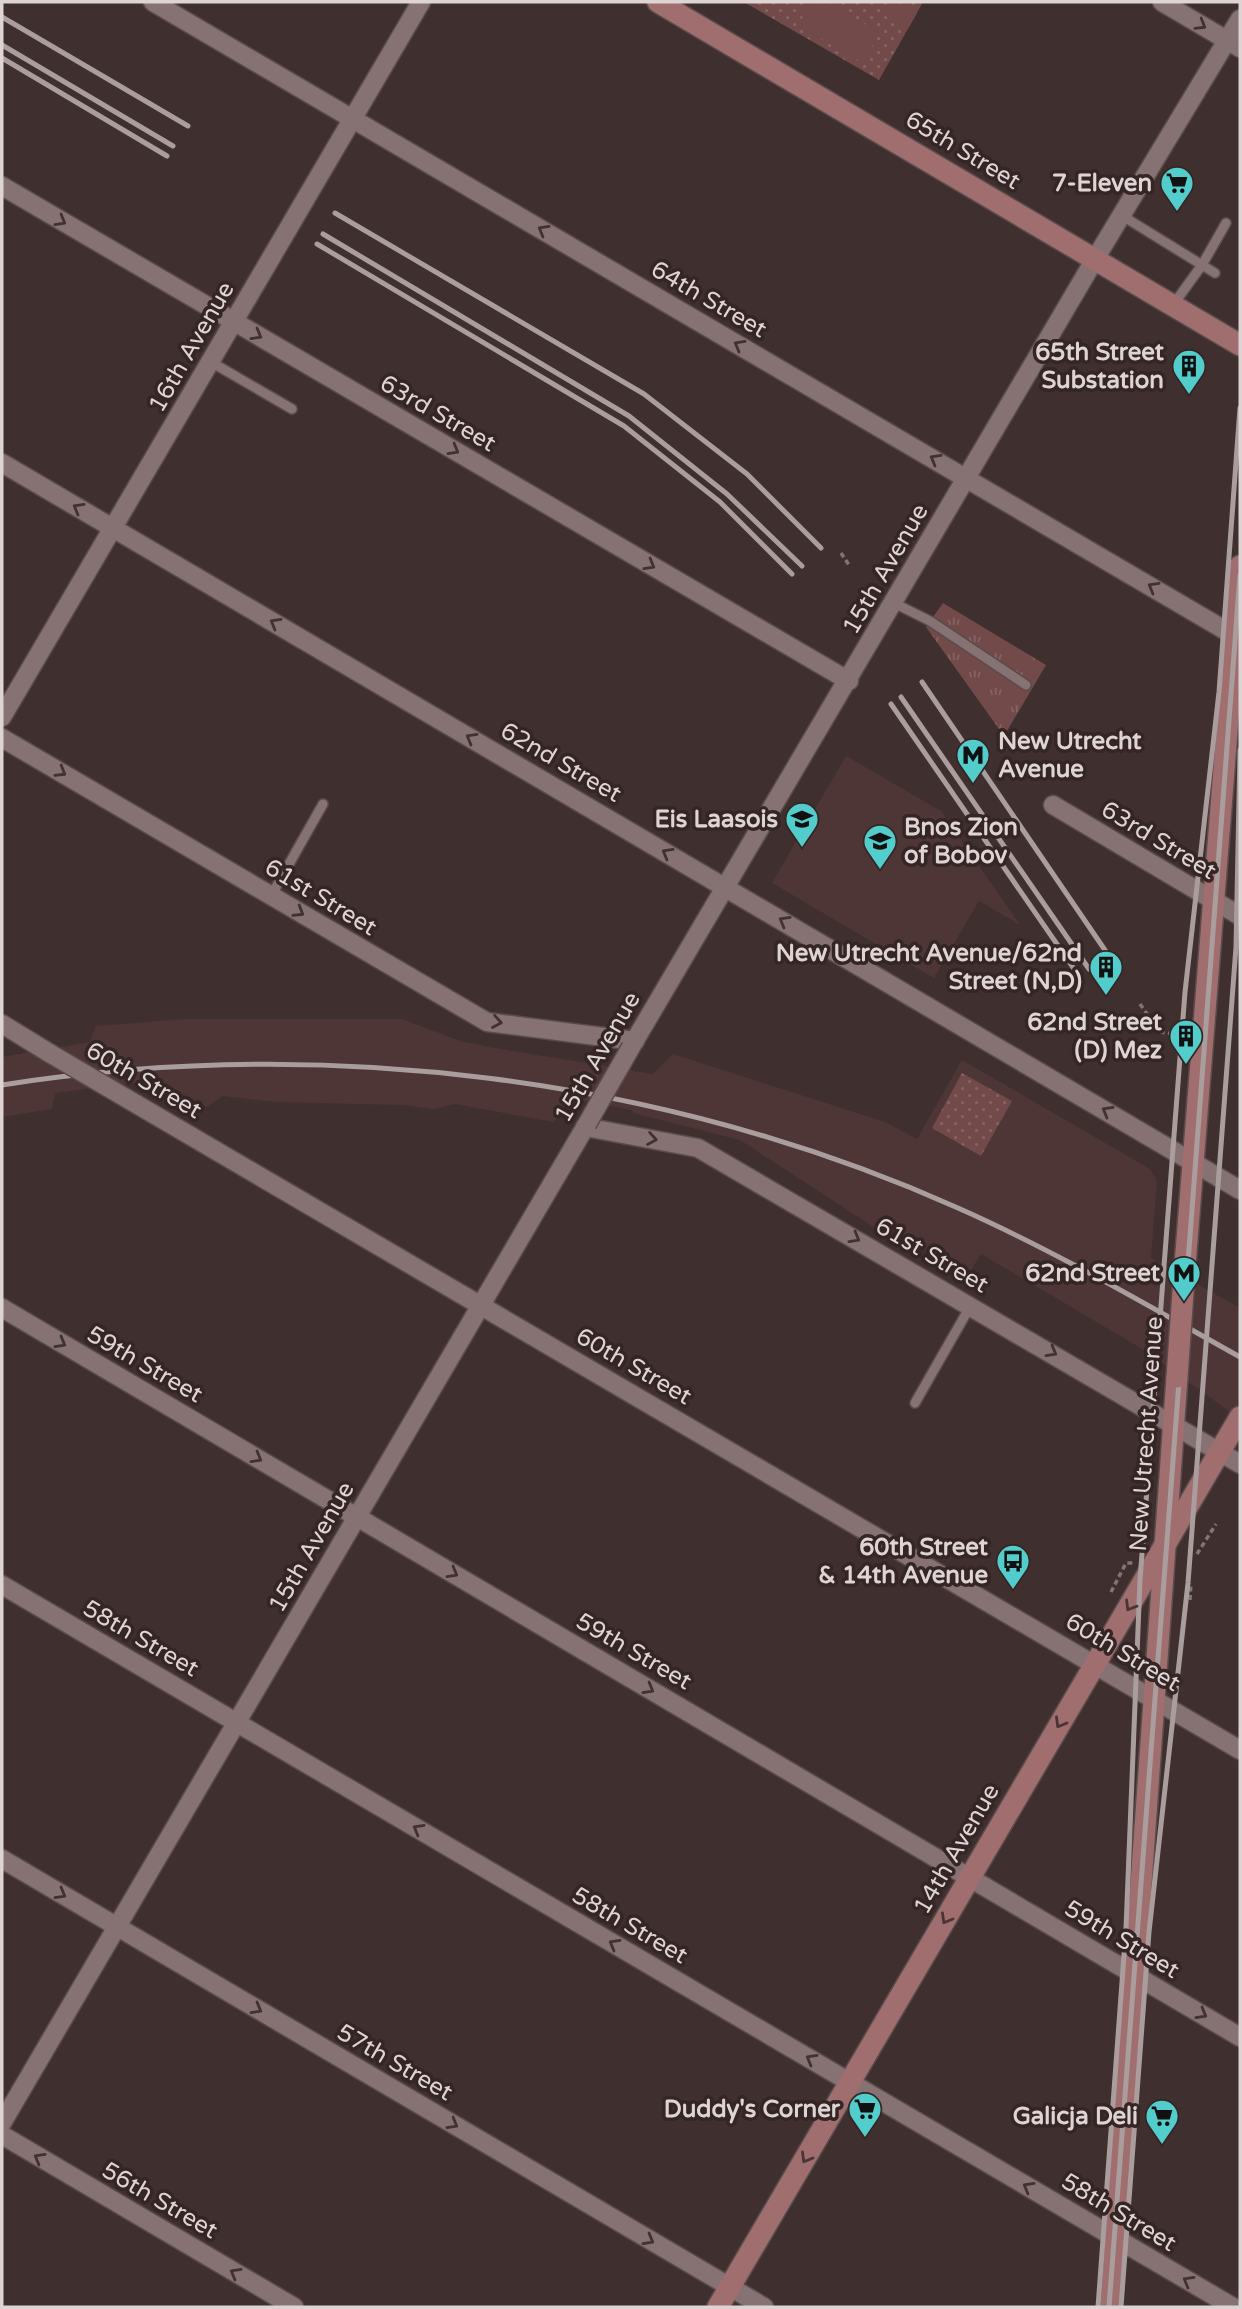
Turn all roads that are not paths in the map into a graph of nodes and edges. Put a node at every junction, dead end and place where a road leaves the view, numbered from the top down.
1 (153, 2) edge
2 (421, 2) edge
3 (658, 2) edge
4 (1162, 2) edge
5 (1240, 19) edge
6 (1234, 44) edge
7 (352, 119) junction
8 (2, 186) edge
9 (1121, 215) junction
10 (1226, 223) dead end
11 (1095, 259) junction
12 (1202, 265) junction
13 (1215, 273) dead end
14 (1173, 305) junction
15 (234, 322) junction
16 (1240, 345) edge
17 (211, 362) junction
18 (292, 409) dead end
19 (2, 463) edge
20 (967, 478) junction
21 (112, 528) junction
22 (1240, 566) edge
23 (894, 603) junction
24 (1237, 636) edge
25 (849, 681) junction
26 (1026, 685) dead end
27 (2, 717) edge
28 (2, 737) edge
29 (323, 804) dead end
30 (1053, 805) dead end
31 (726, 887) junction
32 (271, 896) junction
33 (1212, 900) junction
34 (1240, 916) edge
35 (2, 1024) edge
36 (633, 1044) junction
37 (586, 1126) junction
38 (1194, 1162) junction
39 (1240, 1190) edge
40 (481, 1305) junction
41 (971, 1306) junction
42 (2, 1308) edge
43 (915, 1403) dead end
44 (1239, 1419) edge
45 (1173, 1424) junction
46 (1220, 1452) junction
47 (1240, 1464) edge
48 (357, 1517) junction
49 (1164, 1548) junction
50 (2, 1585) edge
51 (1095, 1664) junction
52 (1153, 1698) junction
53 (237, 1722) junction
54 (1240, 1750) edge
55 (2, 1859) edge
56 (970, 1877) junction
57 (117, 1927) junction
58 (1136, 1974) junction
59 (1240, 2037) edge
60 (850, 2082) junction
61 (2, 2123) edge
62 (2, 2135) edge
63 (1116, 2239) junction
64 (730, 2287) junction
65 (294, 2307) edge
66 (718, 2307) edge
67 (764, 2307) edge
68 (1111, 2307) edge
69 (1233, 2307) edge

1 - 7 street, 64th Street
2 - 7 street, 16th Avenue
3 - 11 street, 65th Street
4 -> 6 street
5 - 6 street, 15th Avenue
6 - 9 street, 15th Avenue
7 - 15 street, 16th Avenue
20 -> 7 street, 64th Street
8 -> 15 street, 63rd Street
9 - 11 street, 15th Avenue
9 - 12 lane
10 - 12 lane
11 - 14 street, 65th Street
11 - 20 street, 15th Avenue
12 - 13 lane
12 - 14 lane
14 - 16 street, 65th Street
15 - 17 street, 16th Avenue
15 -> 25 street, 63rd Street
17 - 18 lane
17 - 21 street, 16th Avenue
21 -> 19 street, 62nd Street
20 - 23 street, 15th Avenue
24 -> 20 street, 64th Street
21 - 27 street, 16th Avenue
31 -> 21 street, 62nd Street
22 - 24 street, New Utrecht Avenue
23 - 25 street, 15th Avenue
23 - 26 lane
24 - 33 street, New Utrecht Avenue
25 - 31 street, 15th Avenue
28 -> 32 street, 61st Street
29 - 32 lane
30 - 33 street, 63rd Street
31 - 36 street, 15th Avenue
38 -> 31 street, 62nd Street
32 -> 36 street, 61st Street
33 - 34 street, 63rd Street
33 - 38 street, New Utrecht Avenue
35 - 40 street, 60th Street, bridge
36 - 37 street, 15th Avenue, bridge
37 - 40 street, 15th Avenue
37 -> 41 street, 61st Street
38 - 39 street, 62nd Street
38 - 45 street, New Utrecht Avenue, bridge
40 - 48 street, 15th Avenue
40 - 51 street, 60th Street
41 - 43 lane
41 -> 45 street, 61st Street
42 -> 48 street, 59th Street
44 - 46 street, 14th Avenue
45 - 46 street, 61st Street
45 - 49 street, New Utrecht Avenue
46 - 47 street, 61st Street
46 - 49 street, 14th Avenue
48 - 53 street, 15th Avenue
48 -> 56 street, 59th Street
49 -> 51 street, 14th Avenue
49 - 52 street, New Utrecht Avenue
50 - 53 street, 58th Street
51 - 52 street, 60th Street
51 -> 56 street, 14th Avenue
52 - 54 street, 60th Street
52 - 58 street, New Utrecht Avenue
53 - 57 street, 15th Avenue
60 -> 53 street, 58th Street
55 -> 57 street, 57th Street
56 - 58 street, 59th Street
56 -> 60 street, 14th Avenue
57 - 61 street, 15th Avenue
57 -> 64 street, 57th Street
58 -> 59 street, 59th Street
58 - 63 street, New Utrecht Avenue
63 -> 60 street, 58th Street
60 -> 64 street, 14th Avenue
65 -> 62 street, 56th Street
63 - 68 street, New Utrecht Avenue
69 -> 63 street, 58th Street
64 - 66 street, 14th Avenue
64 - 67 street, 57th Street

